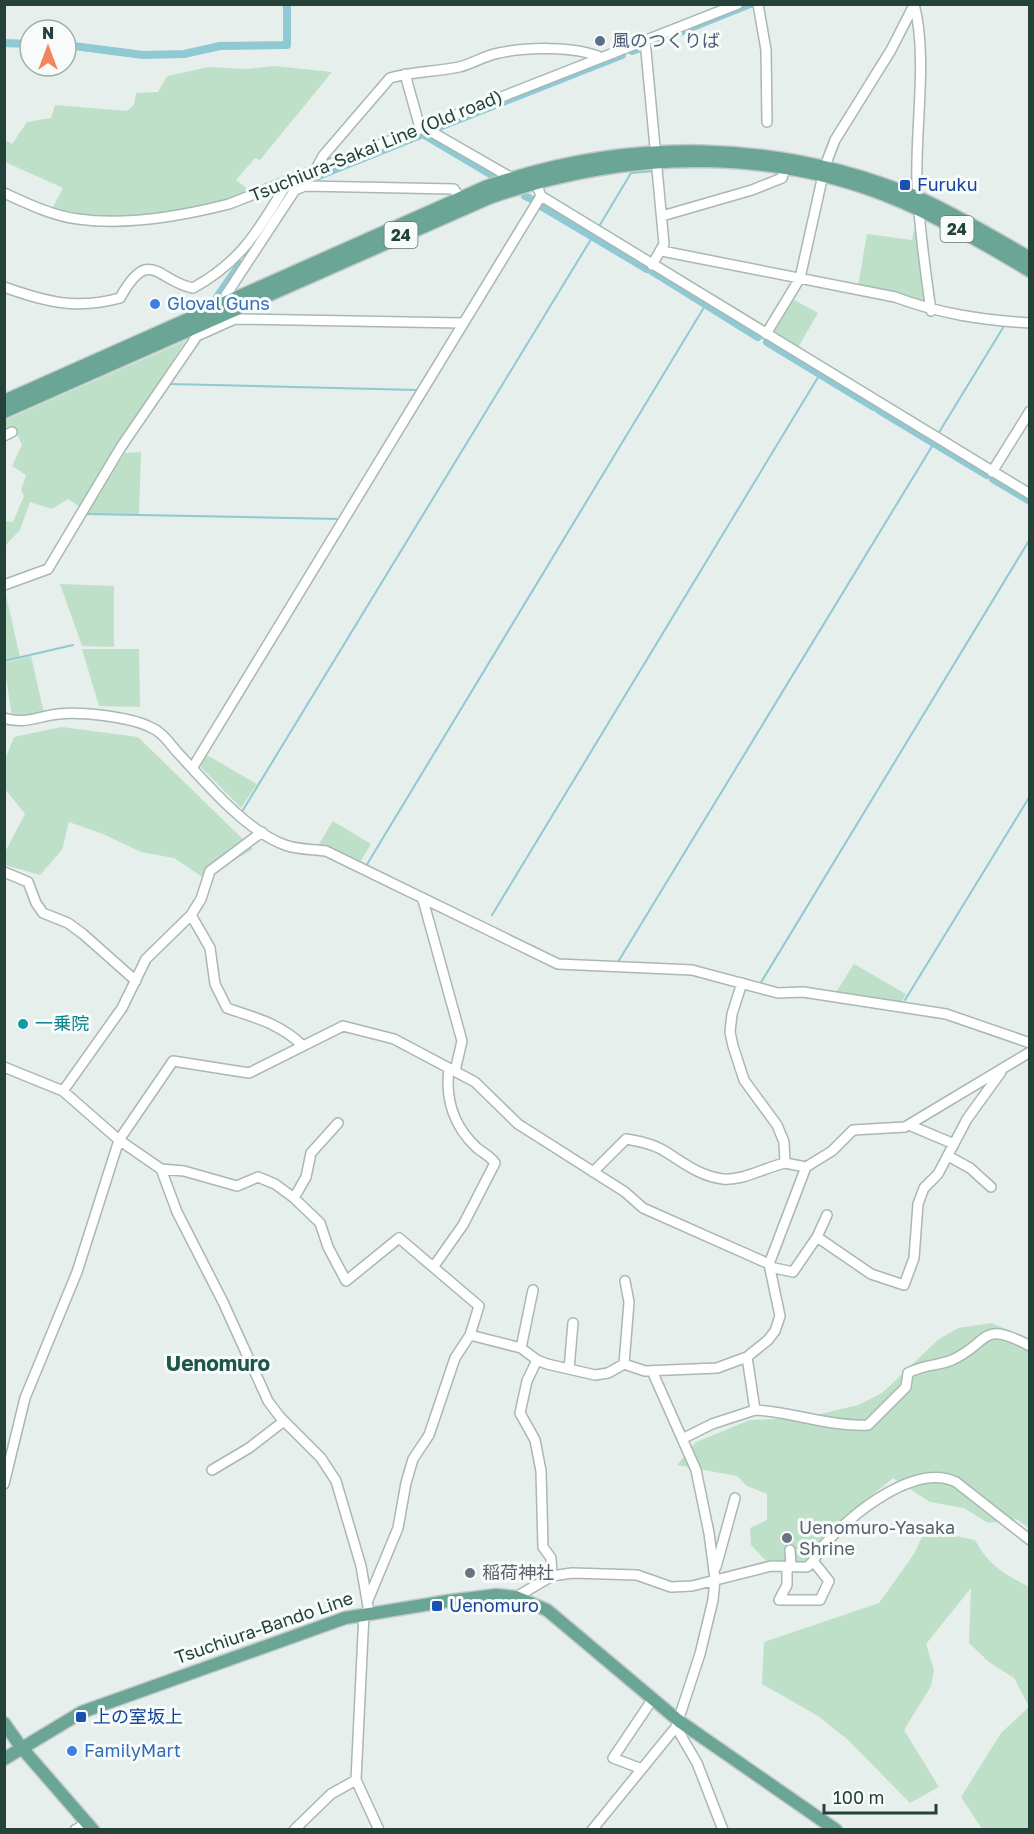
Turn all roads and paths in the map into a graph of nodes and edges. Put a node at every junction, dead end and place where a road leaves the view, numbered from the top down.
1 (738, 4) edge
2 (758, 4) edge
3 (914, 5) edge
4 (645, 40) junction
5 (600, 57) junction
6 (405, 74) junction
7 (767, 122) dead end
8 (422, 128) junction
9 (657, 156) junction
10 (316, 169) junction
11 (785, 169) junction
12 (824, 171) junction
13 (534, 177) junction
14 (512, 178) junction
15 (290, 180) junction
16 (4, 194) edge
17 (541, 196) junction
18 (463, 202) junction
19 (919, 204) junction
20 (662, 216) junction
21 (662, 251) junction
22 (240, 255) junction
23 (1029, 258) edge
24 (248, 261) junction
25 (652, 265) junction
26 (1029, 271) edge
27 (800, 278) junction
28 (4, 287) edge
29 (230, 311) junction
30 (931, 311) junction
31 (1029, 323) edge
32 (459, 324) junction
33 (195, 327) junction
34 (766, 334) junction
35 (4, 400) edge
36 (1029, 411) edge
37 (4, 412) edge
38 (992, 472) junction
39 (1029, 494) edge
40 (4, 585) edge
41 (5, 718) edge
42 (193, 767) junction
43 (262, 832) junction
44 (4, 872) edge
45 (423, 900) junction
46 (191, 915) junction
47 (136, 981) junction
48 (742, 983) junction
49 (1029, 1043) edge
50 (303, 1046) junction
51 (1029, 1052) edge
52 (1004, 1067) junction
53 (4, 1068) edge
54 (452, 1070) junction
55 (63, 1092) junction
56 (338, 1123) dead end
57 (909, 1125) junction
58 (119, 1140) junction
59 (954, 1144) junction
60 (948, 1156) junction
61 (785, 1162) junction
62 (806, 1167) junction
63 (161, 1169) junction
64 (593, 1172) junction
65 (991, 1187) dead end
66 (294, 1198) junction
67 (827, 1215) dead end
68 (817, 1237) junction
69 (434, 1266) junction
70 (770, 1266) junction
71 (625, 1281) dead end
72 (532, 1290) dead end
73 (573, 1323) dead end
74 (470, 1335) junction
75 (1029, 1346) edge
76 (521, 1348) junction
77 (747, 1357) junction
78 (537, 1360) junction
79 (624, 1364) junction
80 (569, 1369) junction
81 (651, 1371) junction
82 (755, 1410) junction
83 (284, 1421) junction
84 (684, 1438) junction
85 (212, 1470) dead end
86 (4, 1484) edge
87 (735, 1498) dead end
88 (1029, 1540) edge
89 (790, 1550) dead end
90 (813, 1561) junction
91 (789, 1567) junction
92 (552, 1576) junction
93 (715, 1576) junction
94 (516, 1597) junction
95 (367, 1608) junction
96 (652, 1700) junction
97 (5, 1724) edge
98 (678, 1724) junction
99 (21, 1747) junction
100 (4, 1759) edge
101 (642, 1769) junction
102 (356, 1780) junction
103 (90, 1826) edge
104 (75, 1830) edge
105 (294, 1830) edge
106 (379, 1830) edge
107 (592, 1830) edge
108 (723, 1830) edge
109 (836, 1830) edge

1 - 4 street, Tsuchiura-Sakai Line (Old road)
2 - 7 street
3 - 12 street
3 - 19 street
4 - 5 street, Tsuchiura-Sakai Line (Old road)
4 - 9 street
5 - 6 street
5 - 8 street, Tsuchiura-Sakai Line (Old road)
6 - 8 street
6 - 10 street
8 - 10 street, Tsuchiura-Sakai Line (Old road)
8 - 14 street
9 - 11 main road, 24
9 - 12 main road, 24
9 - 13 main road, 24
9 - 20 street
10 - 15 street, Tsuchiura-Sakai Line (Old road)
11 - 12 main road, 24
11 - 20 street
12 - 19 main road, 24
12 - 27 street
13 - 14 main road, 24
13 - 17 street
13 - 18 main road, 24
14 - 18 main road, 24
15 - 16 street, Tsuchiura-Sakai Line (Old road)
15 - 22 street
17 - 25 street
17 - 32 street
18 - 24 street
18 - 29 main road, 24
19 - 23 main road, 24
19 - 26 main road, 24
19 - 30 street
20 - 21 street
21 - 25 street
21 - 27 street
22 - 24 street
22 - 28 street
24 - 29 street
25 - 34 street
27 - 30 street
27 - 34 street
29 - 32 street
29 - 33 main road, 24
29 - 33 street
30 - 31 street
32 - 42 street
33 - 35 main road, 24
33 - 37 main road, 24
33 - 40 street
34 - 38 street
36 - 38 street
38 - 39 street
41 - 42 street
42 - 43 street
43 - 45 street
43 - 46 street
44 - 47 street
45 - 48 street
45 - 54 street
46 - 47 street
46 - 50 street
47 - 55 street
48 - 49 street
48 - 61 street
50 - 54 street
50 - 58 street
51 - 52 street
52 - 57 street
52 - 59 street
53 - 55 street
54 - 64 street
54 - 69 street
55 - 58 street
56 - 66 street
57 - 59 street
57 - 62 street
58 - 63 street
58 - 86 street
59 - 60 street
60 - 65 street
60 - 68 street
61 - 62 street
61 - 64 street
62 - 70 street
63 - 66 street
63 - 83 street
64 - 70 street
66 - 69 street
67 - 68 street
68 - 70 street
69 - 74 street
70 - 77 street
71 - 79 street
72 - 76 street
73 - 80 street
74 - 76 street
74 - 95 street
75 - 82 street
76 - 78 street
77 - 81 street
77 - 82 street
78 - 80 street
78 - 92 street
79 - 80 street
79 - 81 street
81 - 84 street
82 - 84 street
83 - 85 street
83 - 95 street
84 - 93 street
87 - 93 street
88 - 90 street
89 - 91 street
90 - 91 street
90 - 91 street
91 - 93 street
92 - 93 street
92 - 94 street
93 - 98 street
94 - 95 main road, Tsuchiura-Bando Line
94 - 96 main road, Tsuchiura-Bando Line
95 - 99 main road, Tsuchiura-Bando Line
95 - 102 street
96 - 98 main road, Tsuchiura-Bando Line
96 - 101 street
97 - 99 main road
98 - 101 street
98 - 108 street
98 - 109 main road, Tsuchiura-Bando Line
99 - 100 main road, Tsuchiura-Bando Line
99 - 103 main road
101 - 107 street
102 - 105 street
102 - 106 street
103 - 104 street

